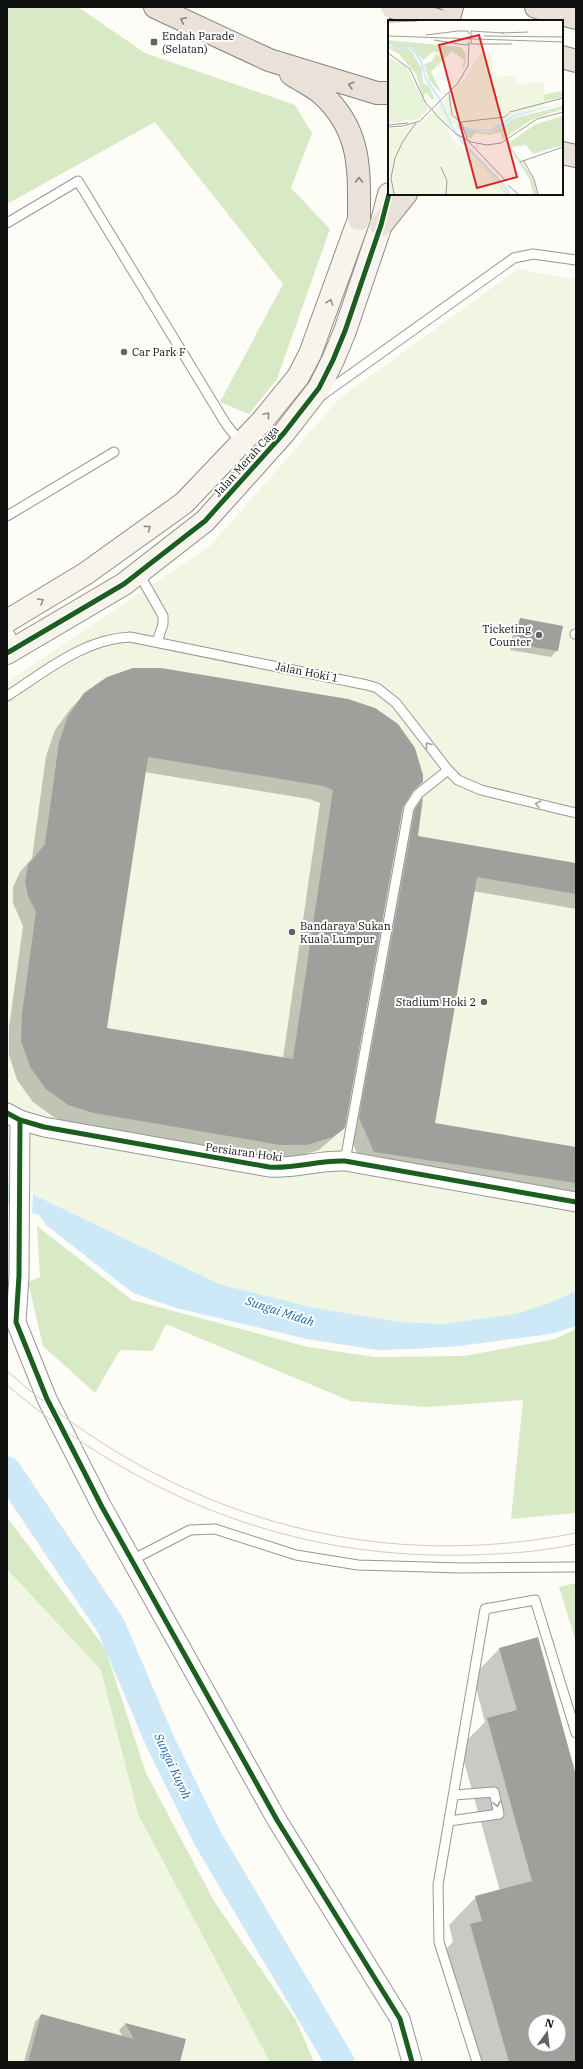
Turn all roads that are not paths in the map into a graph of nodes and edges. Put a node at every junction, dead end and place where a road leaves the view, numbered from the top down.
1 (155, 7) edge
2 (392, 7) edge
3 (435, 7) edge
4 (452, 7) edge
5 (536, 7) edge
6 (576, 18) edge
7 (431, 20) edge
8 (437, 20) edge
9 (448, 20) edge
10 (563, 57) edge
11 (269, 60) junction
12 (576, 61) edge
13 (388, 93) edge
14 (563, 153) edge
15 (576, 156) edge
16 (389, 195) edge
17 (405, 195) edge
18 (359, 219) joint
19 (7, 222) edge
20 (381, 225) junction
21 (576, 260) edge
22 (304, 408) junction
23 (241, 443) junction
24 (114, 452) dead end
25 (259, 461) junction
26 (7, 516) edge
27 (138, 572) junction
28 (7, 621) edge
29 (157, 642) junction
30 (10, 643) edge
31 (7, 696) edge
32 (448, 770) junction
33 (576, 813) edge
34 (13, 1117) edge
35 (345, 1161) junction
36 (576, 1202) edge
37 (132, 1560) junction
38 (576, 1568) edge
39 (576, 1733) edge
40 (454, 1795) junction
41 (449, 1821) junction
42 (412, 2062) edge
43 (477, 2062) edge

11 -> 1 highway
2 - 8 highway, bridge
3 - 7 street
4 - 9 highway
5 - 6 highway
10 - 12 highway
13 -> 11 highway
18 -> 11 highway
14 - 15 highway
16 - 20 street, Jalan Merah Caga
17 - 20 highway
23 -> 18 street, Jalan Merah Caga
19 - 23 lane
20 - 22 street, Jalan Merah Caga
21 - 22 lane
22 - 25 street, Jalan Merah Caga
23 - 25 lane
28 -> 23 street, Jalan Merah Caga
24 - 26 lane
25 - 27 street, Jalan Merah Caga
27 - 29 lane
27 - 30 street, Jalan Merah Caga
29 - 31 lane, Jalan Hoki 1
32 -> 29 lane, Jalan Hoki 1
33 -> 32 lane, Jalan Hoki 1
32 - 35 lane
34 - 35 street, Persiaran Hoki
34 - 37 street
35 - 36 street, Persiaran Hoki
37 - 38 lane
37 - 42 street
39 - 40 lane
40 - 41 lane
40 -> 41 lane
41 - 43 lane

